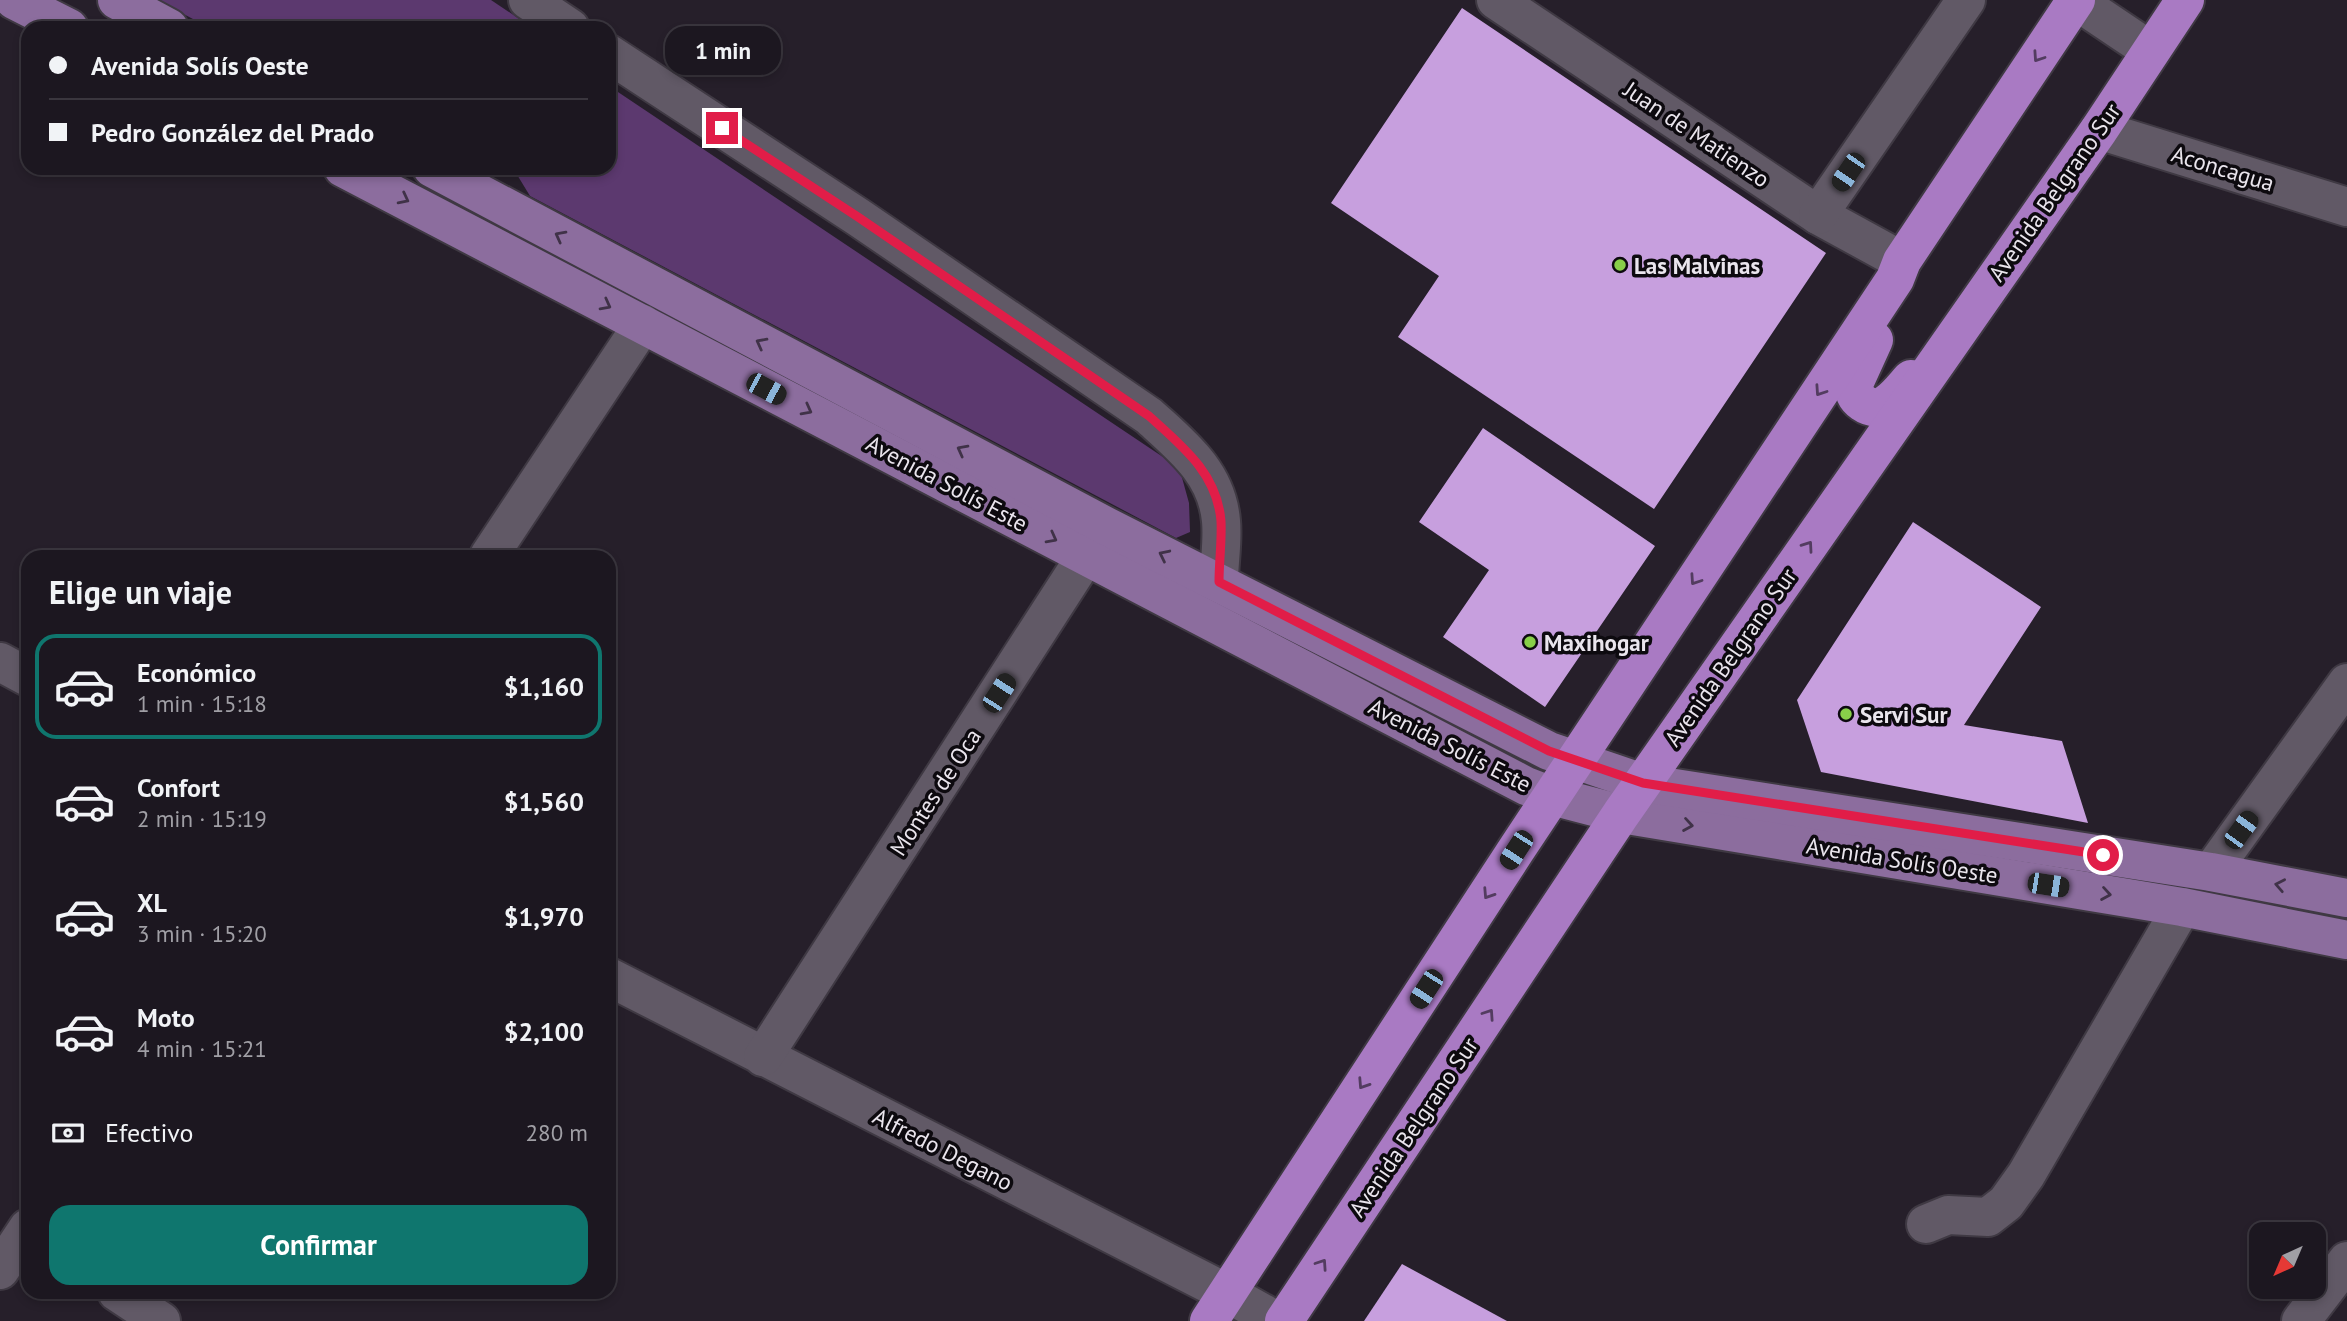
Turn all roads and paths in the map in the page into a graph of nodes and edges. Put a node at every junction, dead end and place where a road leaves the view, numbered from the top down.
1 (14, 0) edge
2 (117, 0) edge
3 (528, 0) edge
4 (1496, 0) edge
5 (1966, 0) edge
6 (2076, 0) edge
7 (2185, 0) edge
8 (570, 20) edge
9 (55, 21) edge
10 (156, 21) edge
11 (2151, 51) junction
12 (616, 59) edge
13 (2099, 130) junction
14 (358, 175) edge
15 (454, 175) edge
16 (458, 175) edge
17 (2347, 207) edge
18 (1818, 215) junction
19 (440, 217) junction
20 (1898, 270) junction
21 (643, 324) junction
22 (1962, 326) junction
23 (1096, 541) junction
24 (493, 550) edge
25 (1219, 582) junction
26 (0, 662) edge
27 (21, 673) edge
28 (2347, 683) edge
29 (1575, 761) junction
30 (1643, 783) junction
31 (1552, 796) junction
32 (1621, 814) junction
33 (2211, 872) junction
34 (2347, 898) edge
35 (2182, 907) junction
36 (2347, 940) edge
37 (616, 981) edge
38 (763, 1057) junction
39 (1926, 1224) dead end
40 (21, 1226) edge
41 (2347, 1261) edge
42 (0, 1270) edge
43 (128, 1299) edge
44 (1218, 1307) edge
45 (161, 1321) edge
46 (1277, 1321) edge
47 (1284, 1321) edge
48 (2301, 1321) edge

1 - 9 main road
2 - 10 main road
3 - 8 street
4 - 18 street, Juan de Matienzo
5 - 18 street
6 - 11 street
6 -> 20 highway
7 - 11 highway, Avenida Belgrano Sur
11 - 13 highway, Avenida Belgrano Sur
12 - 25 street
13 - 17 street, Aconcagua
13 - 22 highway, Avenida Belgrano Sur
14 -> 19 main road, Avenida Solís Este
15 - 19 street
23 -> 16 main road, Avenida Solís Este
18 - 20 street, Juan de Matienzo
19 -> 21 main road, Avenida Solís Este
20 - 22 highway
20 -> 29 highway
21 -> 23 main road, Avenida Solís Este
21 - 24 street
30 -> 22 highway, Avenida Belgrano Sur
25 -> 23 main road, Avenida Solís Este
23 - 31 main road, Avenida Solís Este
23 - 38 street, Montes de Oca
25 - 29 main road, Avenida Solís Este
26 - 27 street
28 - 33 street
29 - 30 main road, Avenida Solís Este
29 - 31 highway
30 - 32 highway, Avenida Belgrano Sur
30 - 33 main road, Avenida Solís Oeste
31 - 32 main road, Avenida Solís Este
31 -> 44 highway
32 -> 35 main road, Avenida Solís Oeste
47 -> 32 highway, Avenida Belgrano Sur
34 -> 33 main road, Avenida Solís Oeste
35 - 36 main road, Avenida Solís Oeste
35 - 39 street
37 - 38 street, Alfredo Degano
38 - 44 street, Alfredo Degano
40 - 42 street
41 - 48 street
43 - 45 street
44 - 46 street, Alfredo Degano

